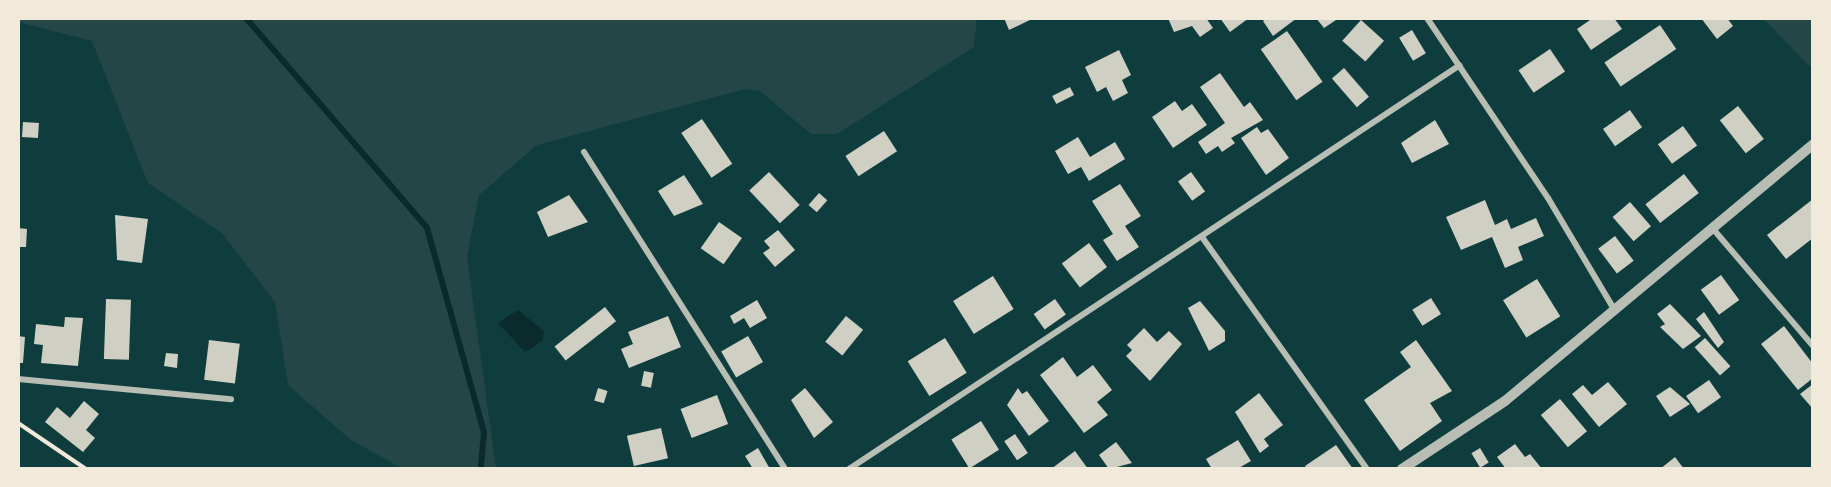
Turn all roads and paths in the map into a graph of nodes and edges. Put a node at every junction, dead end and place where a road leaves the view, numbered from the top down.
1 (1427, 18) edge
2 (1460, 65) junction
3 (1813, 144) edge
4 (584, 152) dead end
5 (1714, 230) junction
6 (1202, 237) junction
7 (1615, 312) junction
8 (1813, 346) edge
9 (18, 379) edge
10 (231, 399) dead end
11 (18, 423) edge
12 (86, 469) edge
13 (785, 469) edge
14 (849, 469) edge
15 (1367, 469) edge
16 (1402, 469) edge

1 - 2 street
2 - 6 street
2 - 7 street
3 - 5 street
4 - 13 street
5 - 7 street
5 - 8 street
6 - 14 street
6 - 15 street
7 - 16 street
9 - 10 street
11 - 12 path

